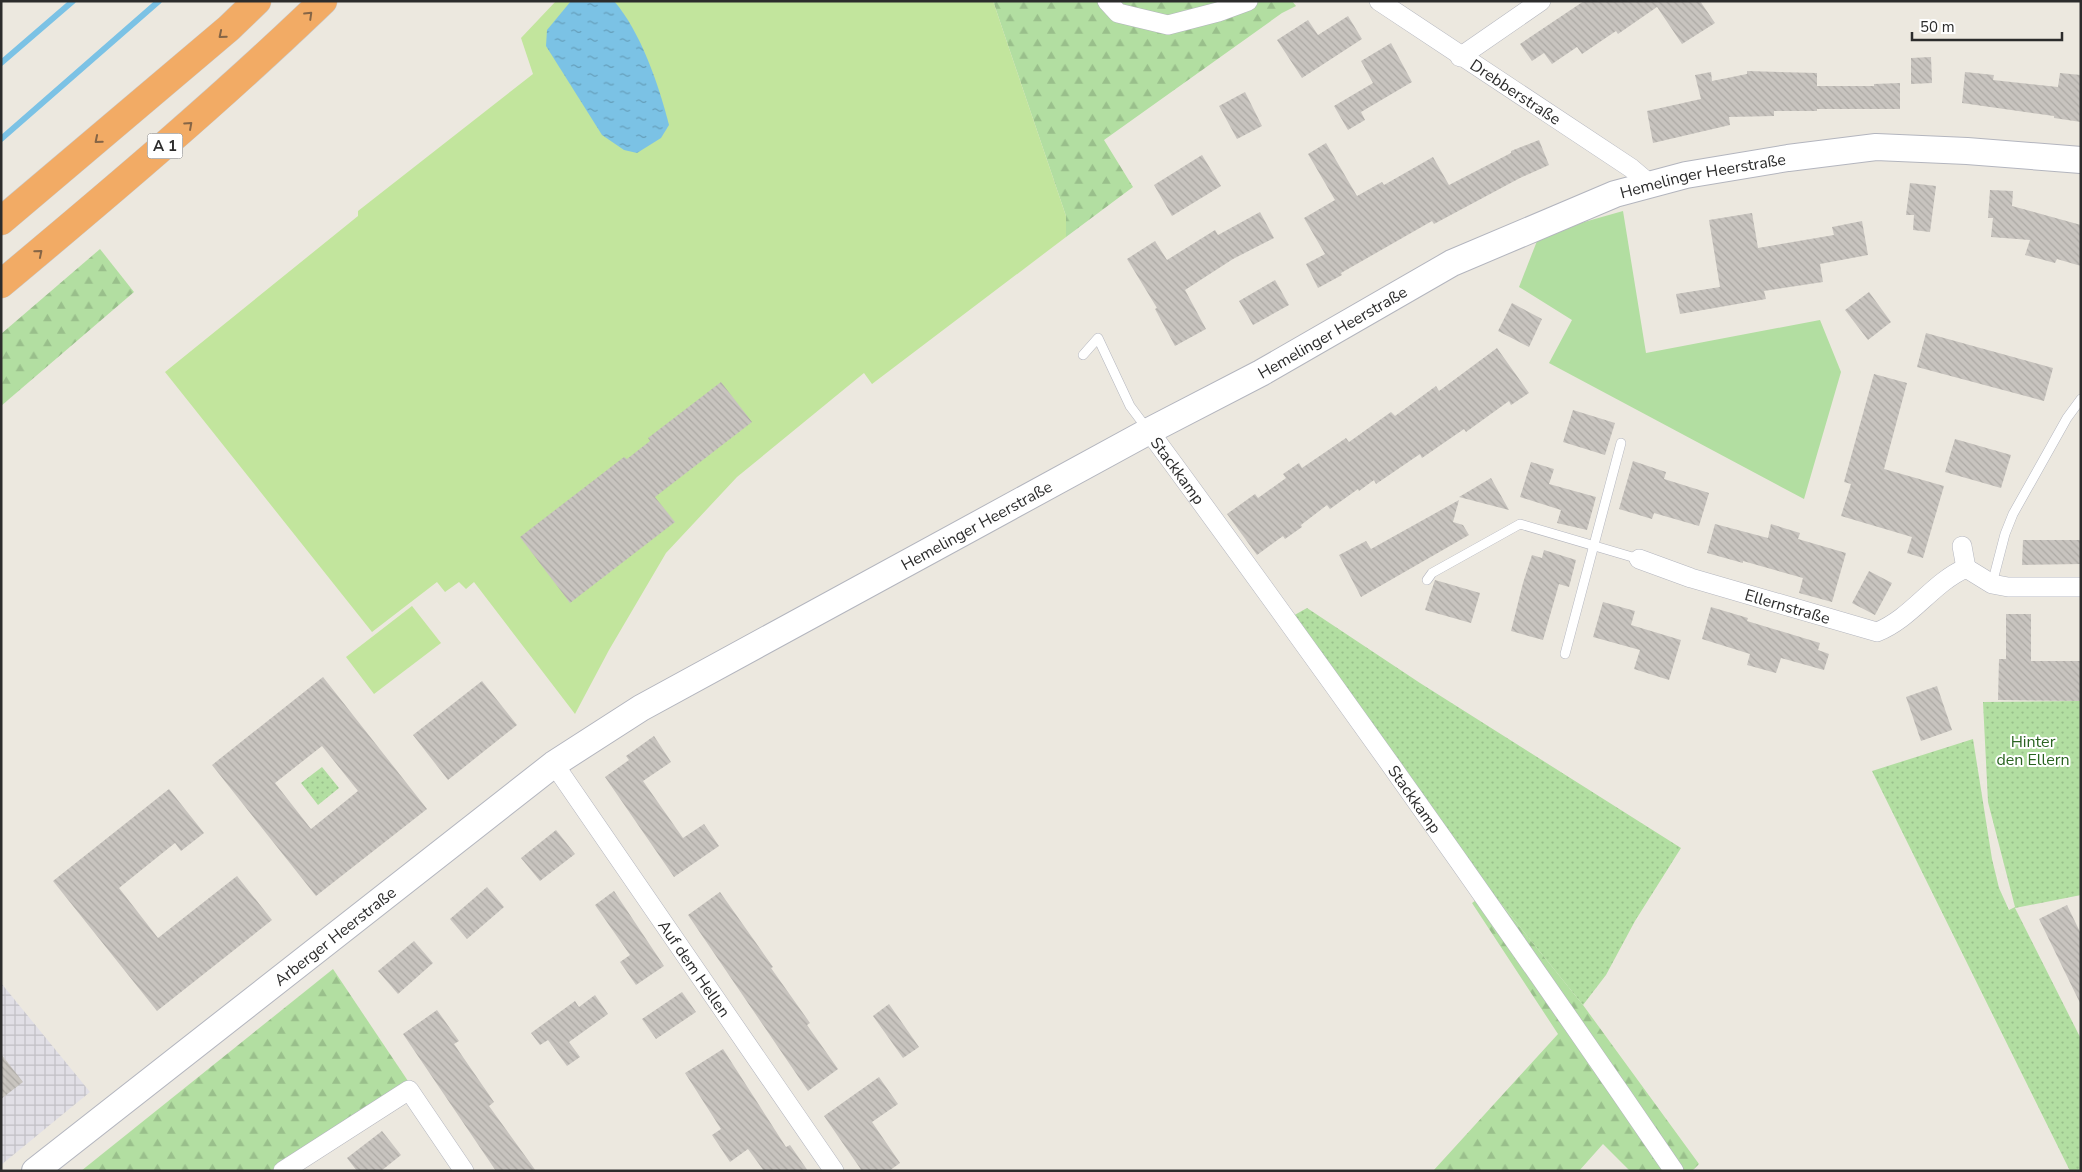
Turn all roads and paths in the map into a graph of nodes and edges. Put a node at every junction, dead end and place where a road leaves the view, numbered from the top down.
1 (257, 1) edge
2 (323, 1) edge
3 (1107, 1) edge
4 (1248, 1) edge
5 (1379, 1) edge
6 (1541, 1) edge
7 (1460, 57) junction
8 (2081, 160) edge
9 (1651, 185) junction
10 (1, 221) edge
11 (1, 284) edge
12 (1083, 355) dead end
13 (2081, 399) edge
14 (1149, 431) junction
15 (1621, 444) dead end
16 (1595, 545) junction
17 (1962, 546) dead end
18 (1639, 559) joint
19 (1966, 568) junction
20 (1426, 580) dead end
21 (1992, 584) junction
22 (2081, 587) edge
23 (1565, 654) dead end
24 (641, 708) joint
25 (554, 764) junction
26 (51, 1166) edge
27 (283, 1171) edge
28 (464, 1171) edge
29 (834, 1171) edge
30 (1674, 1171) edge

1 -> 10 highway
11 -> 2 highway, A 1
3 - 4 street
5 - 7 street, Drebberstraße
6 - 7 street
7 - 9 street, Drebberstraße
8 - 9 main road, Hemelinger Heerstraße
9 - 14 main road, Hemelinger Heerstraße
12 - 14 lane
13 - 21 lane
14 - 24 main road, Hemelinger Heerstraße
14 - 30 street, Stackkamp
15 - 16 lane
16 - 18 lane, Ellernstraße
16 - 20 lane, Ellernstraße
16 - 23 lane
17 - 19 street
18 - 19 street, Ellernstraße
19 - 21 street
21 - 22 street
24 - 25 main road, Arberger Heerstraße
25 - 26 main road, Arberger Heerstraße
25 - 29 street, Auf dem Hellen
27 - 28 street

